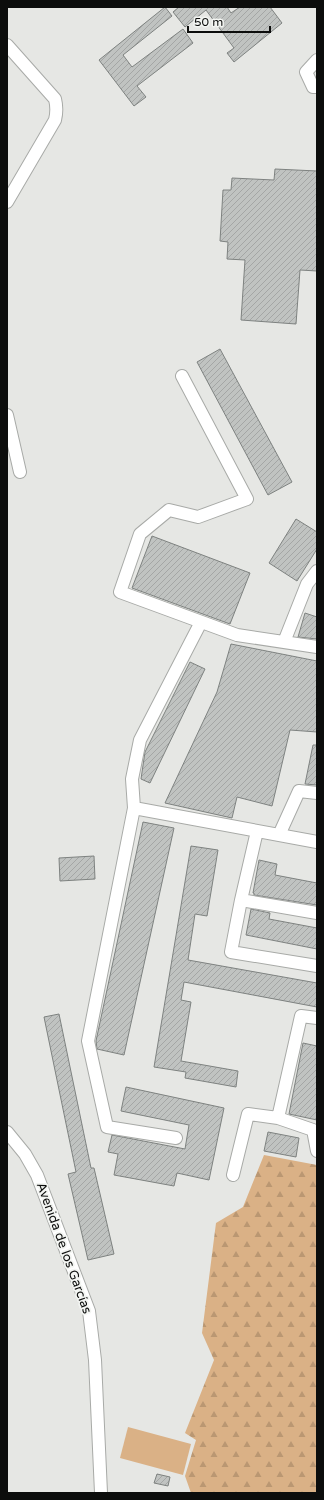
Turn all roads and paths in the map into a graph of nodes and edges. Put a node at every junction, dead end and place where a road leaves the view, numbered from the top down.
1 (7, 45) edge
2 (317, 60) edge
3 (317, 87) edge
4 (7, 202) edge
5 (182, 376) dead end
6 (7, 415) edge
7 (20, 472) dead end
8 (317, 571) edge
9 (201, 622) junction
10 (284, 642) junction
11 (317, 647) edge
12 (317, 792) edge
13 (134, 808) junction
14 (257, 831) junction
15 (279, 835) junction
16 (317, 842) edge
17 (241, 900) junction
18 (317, 913) edge
19 (317, 966) edge
20 (317, 1018) edge
21 (278, 1118) junction
22 (7, 1132) edge
23 (176, 1138) dead end
24 (317, 1151) edge
25 (233, 1175) dead end
26 (101, 1493) edge

1 - 4 street
2 - 3 street
5 - 9 street
6 - 7 street
8 - 10 street
9 - 10 street
9 - 13 street
10 - 11 street
12 - 15 street
13 - 14 street
13 - 23 street
14 - 15 street
14 - 17 street
15 - 16 street
17 - 18 street
17 - 19 street
20 - 21 street
21 - 24 street
21 - 25 street
22 - 26 street, Avenida de los Garcías

